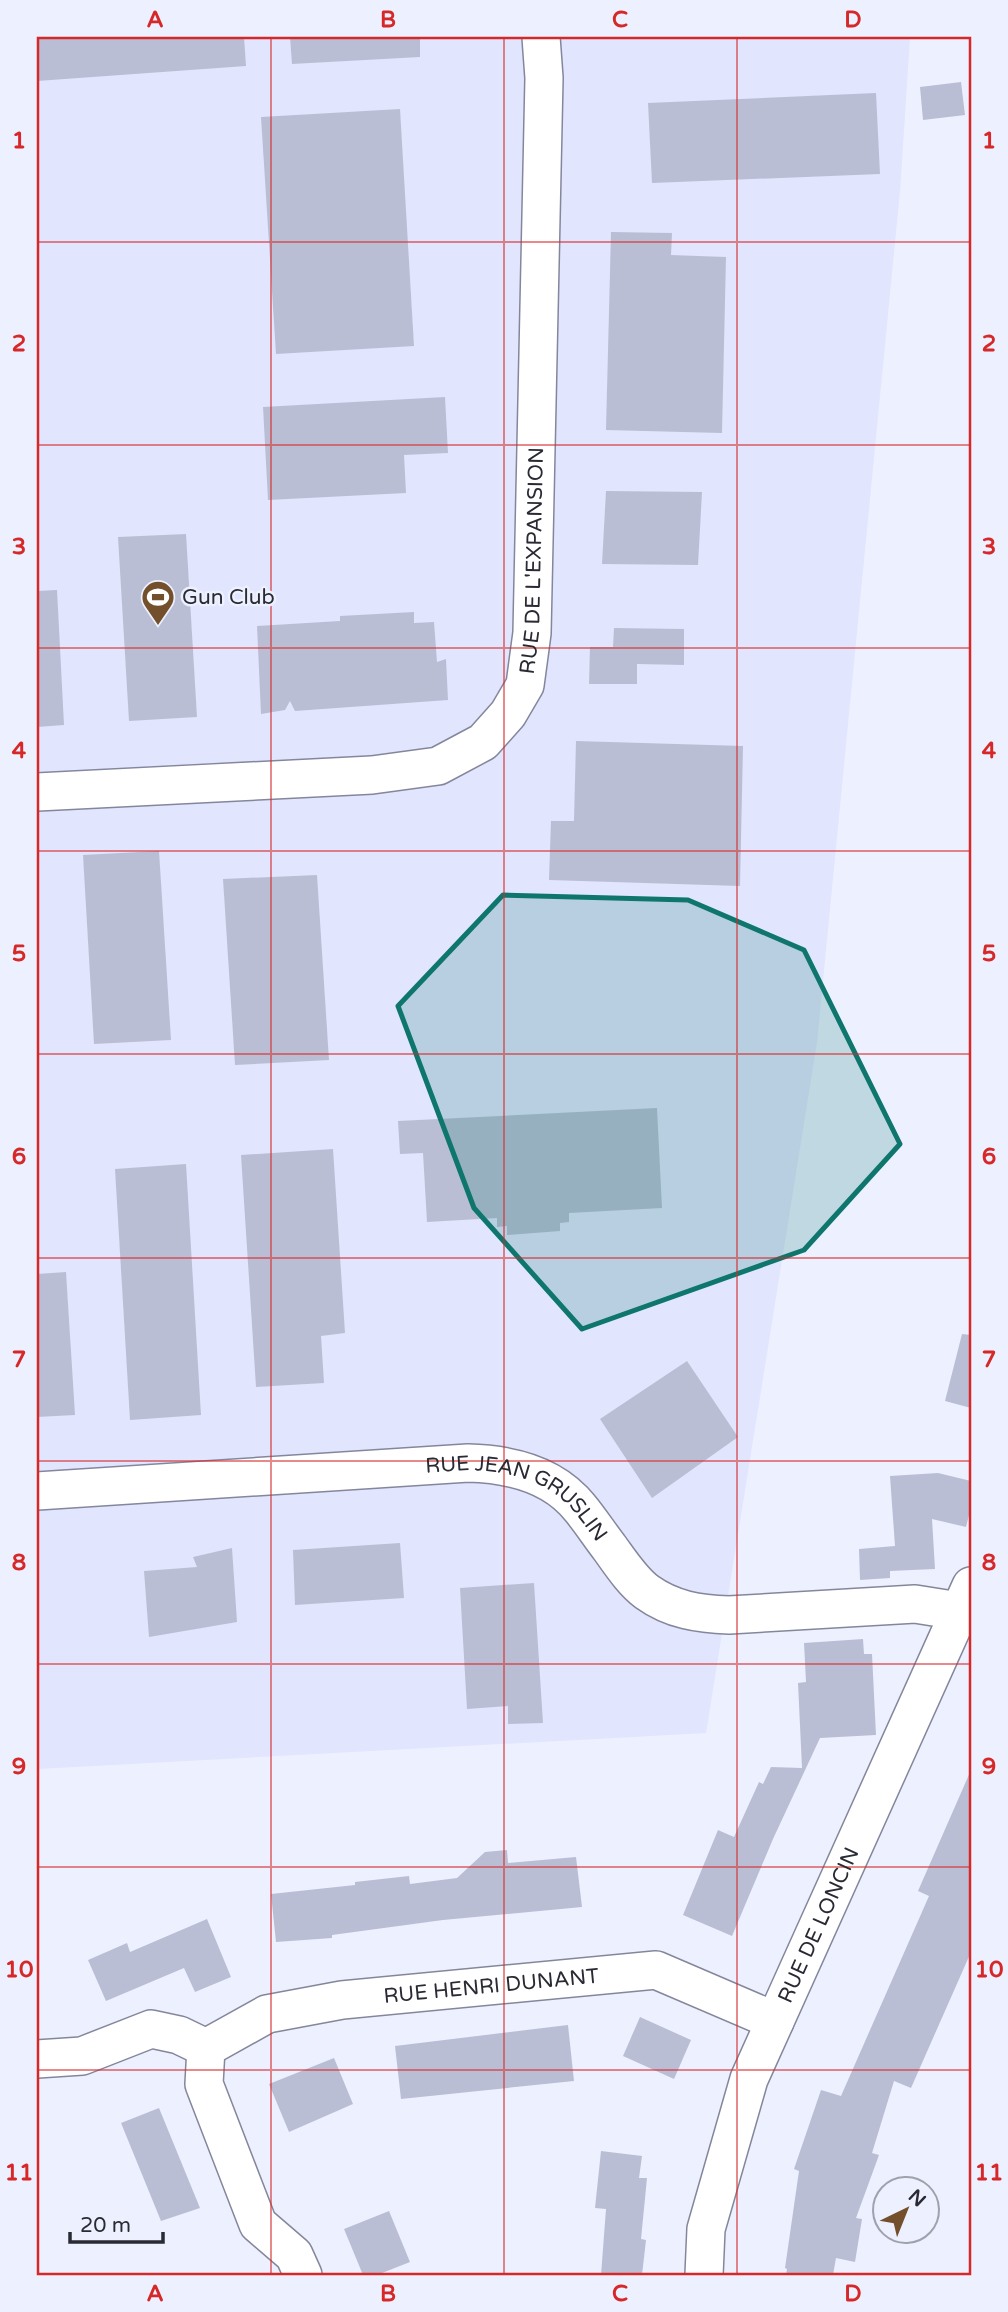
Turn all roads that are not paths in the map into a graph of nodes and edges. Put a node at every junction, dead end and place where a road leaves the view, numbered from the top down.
1 (541, 37) edge
2 (37, 792) edge
3 (37, 1491) edge
4 (965, 1599) edge
5 (775, 2021) junction
6 (206, 2048) junction
7 (37, 2059) edge
8 (303, 2275) edge
9 (704, 2275) edge

1 - 2 street, RUE DE L'EXPANSION
3 - 4 street, RUE JEAN GRUSLIN
4 - 5 street, RUE DE LONCIN
5 - 6 street, RUE HENRI DUNANT
5 - 9 street, RUE DE LONCIN
6 - 7 street
6 - 8 street

